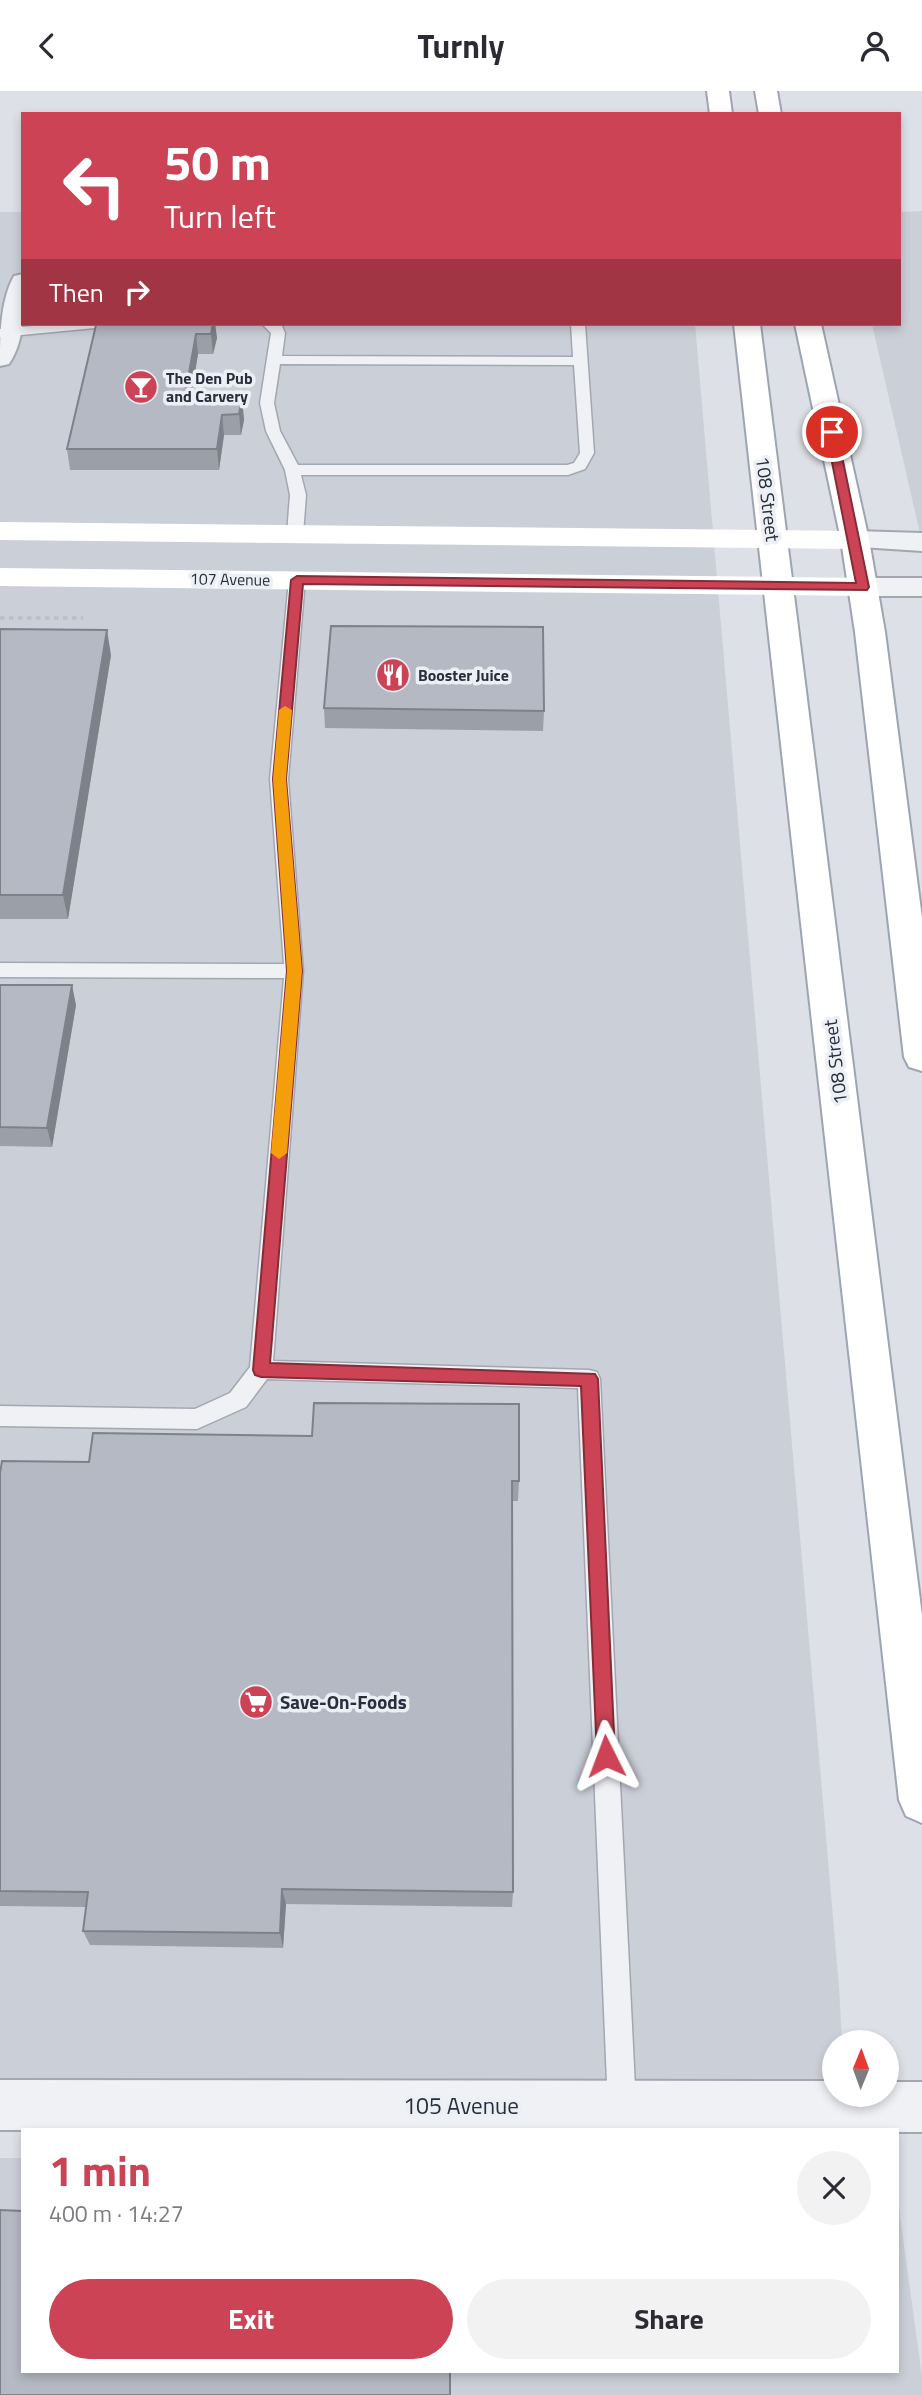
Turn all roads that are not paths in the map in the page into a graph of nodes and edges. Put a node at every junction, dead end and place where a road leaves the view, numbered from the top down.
1 (718, 91) edge
2 (766, 91) edge
3 (721, 112) edge
4 (769, 112) edge
5 (21, 286) edge
6 (75, 326) edge
7 (275, 326) edge
8 (578, 326) edge
9 (747, 326) edge
10 (808, 326) edge
11 (3, 333) edge
12 (0, 358) edge
13 (274, 361) junction
14 (581, 362) junction
15 (293, 470) junction
16 (0, 531) edge
17 (295, 534) junction
18 (773, 538) junction
19 (855, 540) junction
20 (922, 542) edge
21 (0, 577) edge
22 (297, 580) junction
23 (780, 587) junction
24 (863, 587) junction
25 (922, 587) edge
26 (0, 970) edge
27 (294, 971) junction
28 (922, 1057) edge
29 (261, 1370) junction
30 (0, 1416) edge
31 (922, 1800) edge
32 (0, 2105) edge
33 (622, 2107) junction
34 (922, 2107) edge

1 - 3 main road
2 - 4 main road
5 - 11 street
6 - 11 lane
7 - 13 lane
8 - 14 lane
9 - 18 main road, 108 Street
10 - 19 main road
11 - 12 street
13 - 14 lane
13 - 15 lane
14 - 15 lane
15 - 17 lane
16 - 17 main road
17 - 18 main road
18 - 19 main road
18 - 23 main road, 108 Street
19 - 20 street
19 - 24 main road
21 - 22 main road, 107 Avenue
22 - 23 main road, 107 Avenue
22 - 27 lane
23 - 24 main road, 107 Avenue
23 - 31 main road, 108 Street
24 - 25 street, 107 Avenue
24 - 28 main road
26 - 27 lane
27 - 29 lane
29 - 30 lane
29 - 33 lane
32 - 33 street, 105 Avenue
33 - 34 street, 105 Avenue

